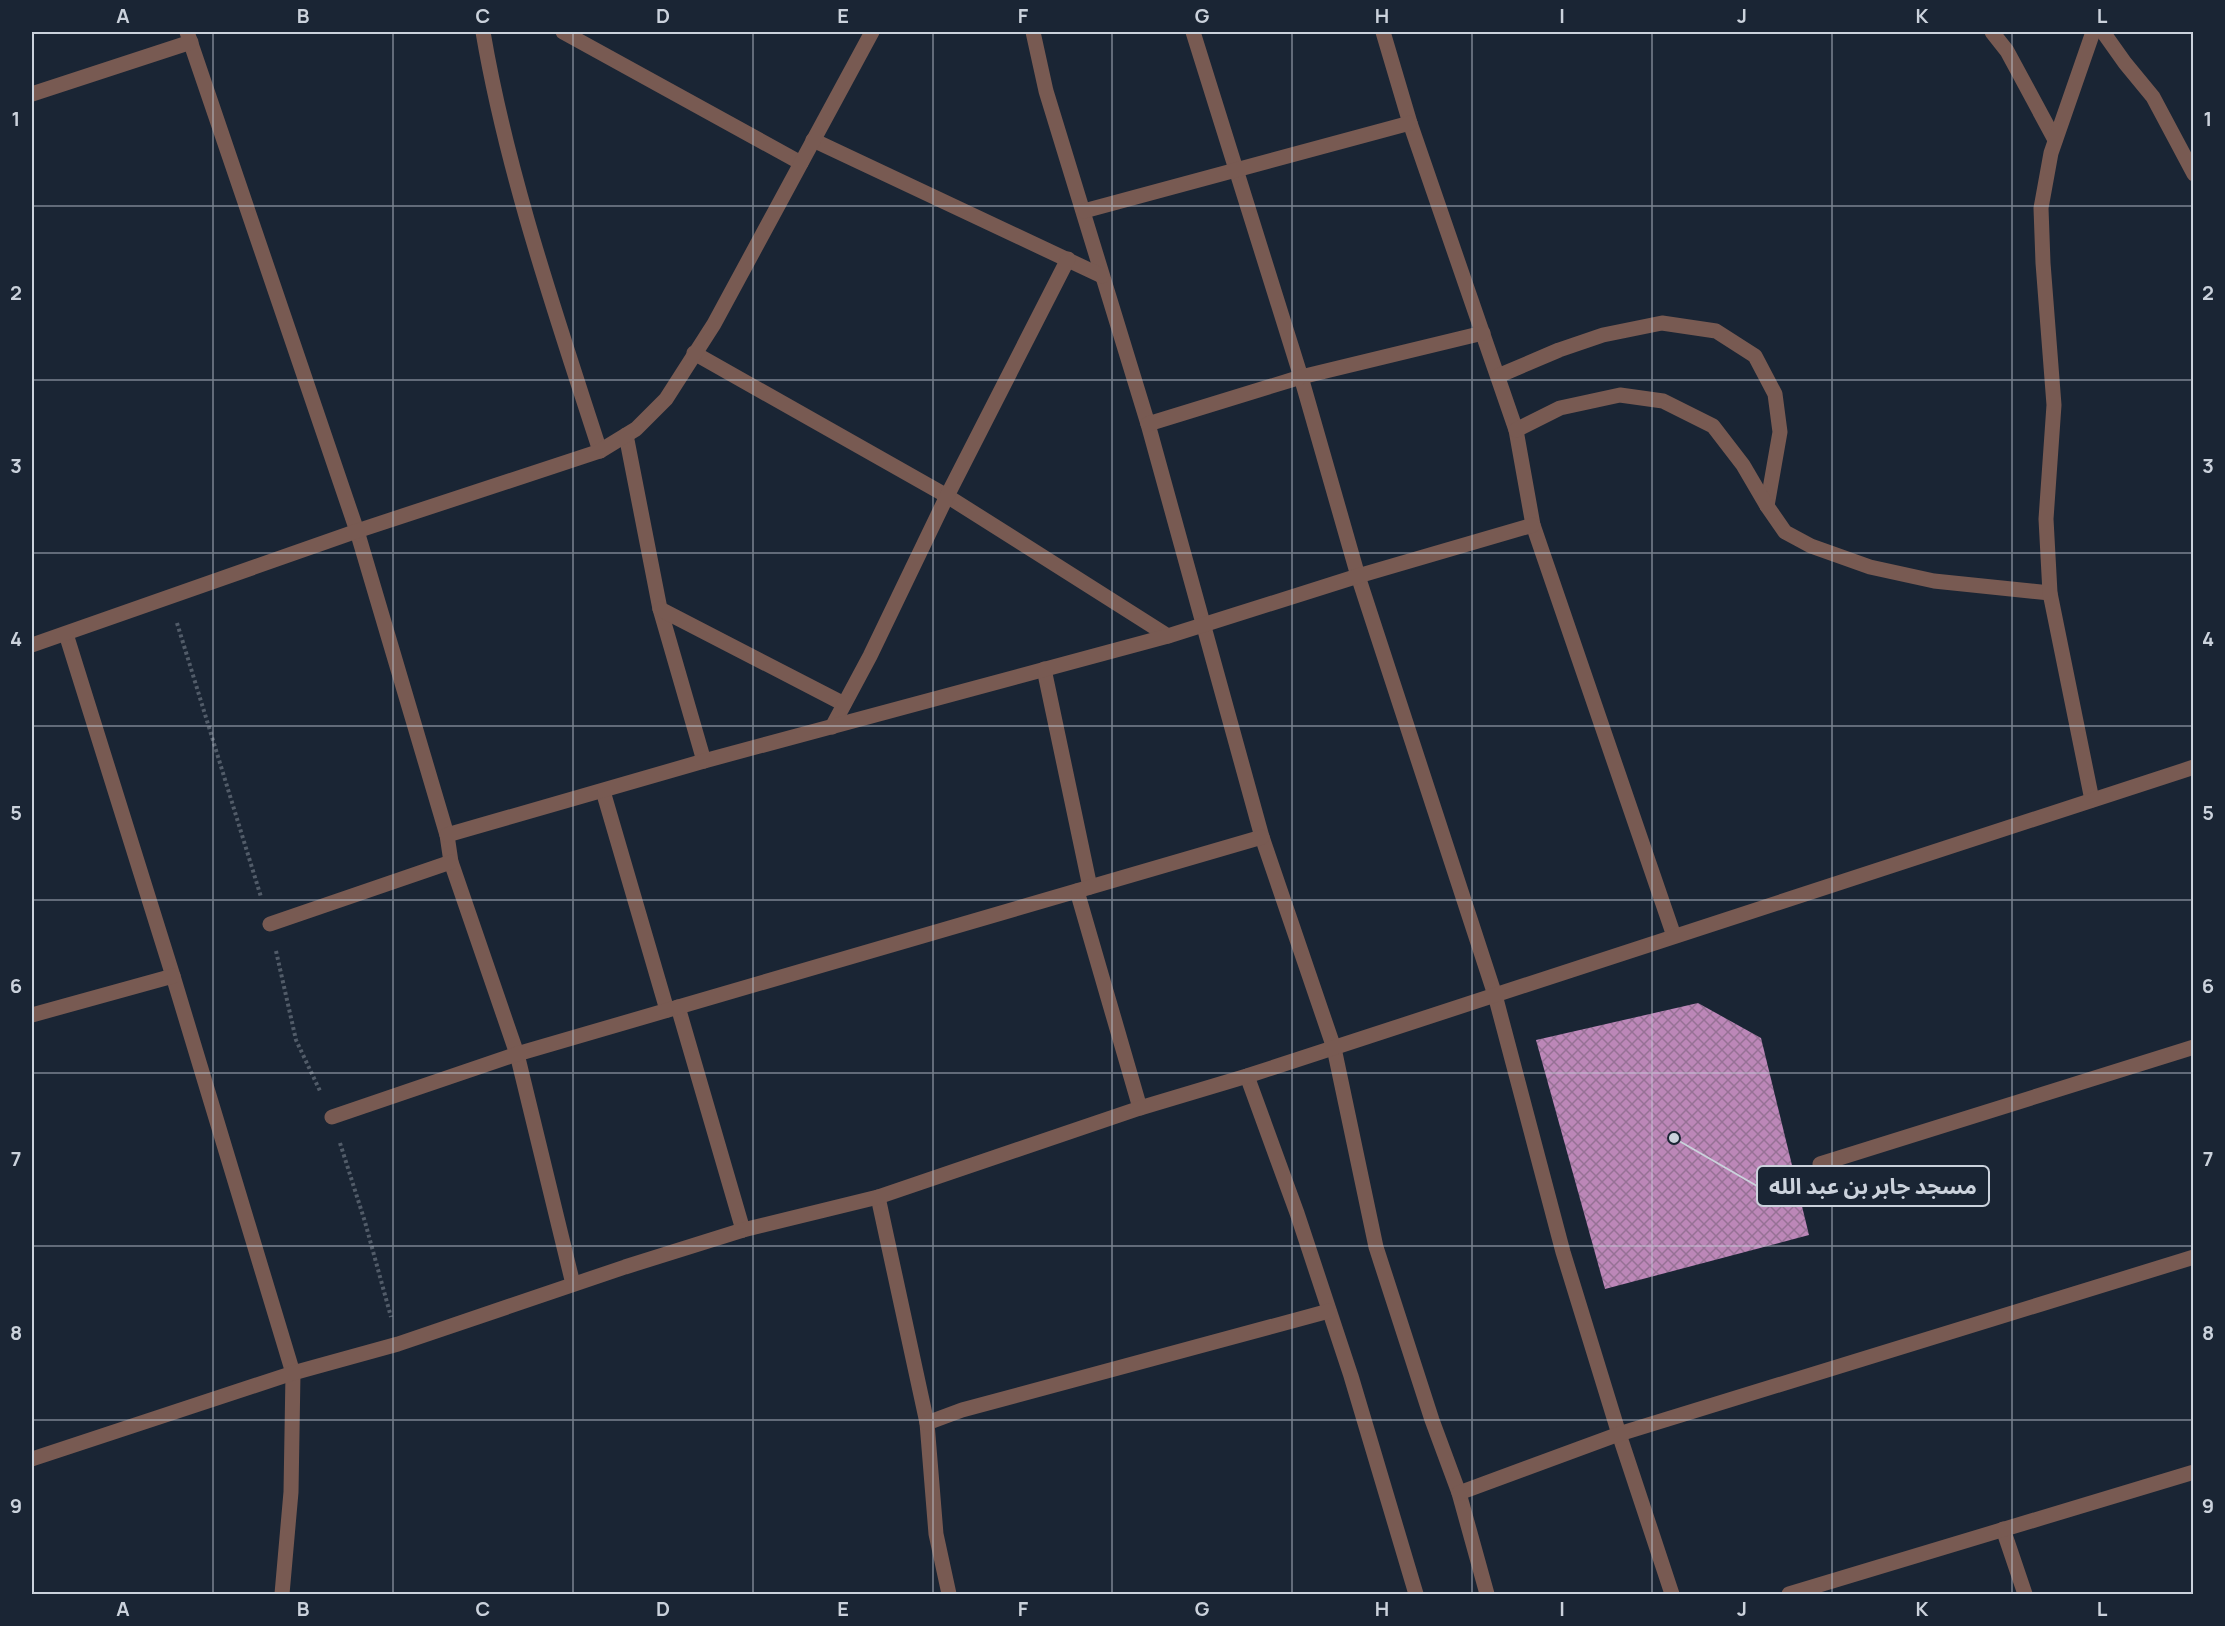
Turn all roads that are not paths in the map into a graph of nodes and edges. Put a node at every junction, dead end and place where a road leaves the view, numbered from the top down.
1 (483, 32) edge
2 (563, 32) edge
3 (872, 32) edge
4 (1033, 32) edge
5 (1193, 32) edge
6 (1383, 32) edge
7 (1992, 32) edge
8 (2093, 32) edge
9 (2103, 32) edge
10 (189, 37) edge
11 (32, 94) edge
12 (1410, 123) junction
13 (813, 140) junction
14 (2055, 140) junction
15 (801, 164) junction
16 (1236, 168) junction
17 (2193, 174) edge
18 (1084, 211) junction
19 (1068, 259) junction
20 (1102, 276) junction
21 (1483, 333) junction
22 (694, 354) junction
23 (1498, 376) junction
24 (1301, 377) junction
25 (1148, 424) junction
26 (1516, 430) junction
27 (626, 435) junction
28 (600, 451) junction
29 (947, 496) junction
30 (1767, 506) junction
31 (1533, 525) junction
32 (357, 531) junction
33 (1358, 576) junction
34 (2050, 593) junction
35 (660, 609) junction
36 (1204, 625) junction
37 (66, 634) junction
38 (1168, 636) junction
39 (32, 645) edge
40 (1044, 669) junction
41 (844, 704) junction
42 (832, 727) junction
43 (704, 761) junction
44 (2193, 767) edge
45 (603, 790) junction
46 (2092, 800) junction
47 (447, 835) junction
48 (1262, 837) junction
49 (451, 862) junction
50 (1083, 889) junction
51 (270, 924) road end
52 (1674, 936) junction
53 (173, 976) junction
54 (1495, 995) junction
55 (673, 1008) junction
56 (32, 1015) edge
57 (2193, 1047) edge
58 (1334, 1048) junction
59 (517, 1054) junction
60 (1247, 1076) junction
61 (1140, 1108) junction
62 (332, 1117) road end
63 (1820, 1164) dead end
64 (878, 1197) junction
65 (743, 1230) junction
66 (2193, 1257) edge
67 (573, 1284) junction
68 (1329, 1311) junction
69 (293, 1373) junction
70 (927, 1423) junction
71 (1619, 1434) junction
72 (32, 1459) edge
73 (2193, 1472) edge
74 (1459, 1493) junction
75 (2003, 1529) junction
76 (282, 1594) edge
77 (949, 1594) edge
78 (1416, 1594) edge
79 (1487, 1594) edge
80 (1672, 1594) edge
81 (1789, 1594) edge
82 (2025, 1594) edge

1 - 28 street
2 - 15 street
3 - 13 street
4 - 18 street
5 - 16 street
6 - 12 street
7 - 14 street
8 - 14 street
9 - 17 street
10 - 11 street
10 - 32 street
12 - 16 street
12 - 21 street
13 - 15 street
13 - 19 street
14 - 34 street
15 - 22 street
16 - 18 street
16 - 24 street
18 - 20 street
19 - 20 street
19 - 29 street
20 - 25 street
21 - 23 street
21 - 24 street
22 - 27 street
22 - 29 street
23 - 26 street
23 - 30 street
24 - 25 street
24 - 33 street
25 - 36 street
26 - 30 street
26 - 31 street
27 - 28 street
27 - 35 street
28 - 32 street
29 - 38 street
29 - 41 street
30 - 34 street
31 - 33 street
31 - 52 street
32 - 37 street
32 - 47 street
33 - 36 street
33 - 54 street
34 - 46 street
35 - 41 street
35 - 43 street
36 - 38 street
36 - 48 street
37 - 39 street
37 - 53 street
38 - 40 street
40 - 42 street
40 - 50 street
41 - 42 street
42 - 43 street
43 - 45 street
44 - 46 street
45 - 47 street
45 - 55 street
46 - 52 street
47 - 49 street
48 - 50 street
48 - 58 street
49 - 51 street
49 - 59 street
50 - 55 street
50 - 61 street
52 - 54 street
53 - 56 street
53 - 69 street
54 - 58 street
54 - 71 street
55 - 59 street
55 - 65 street
57 - 63 street
58 - 60 street
58 - 74 street
59 - 62 street
59 - 67 street
60 - 61 street
60 - 68 street
61 - 64 street
64 - 65 street
64 - 70 street
65 - 67 street
66 - 71 street
67 - 69 street
68 - 70 street
68 - 78 street
69 - 72 street
69 - 76 street
70 - 77 street
71 - 74 street
71 - 80 street
73 - 75 street
74 - 79 street
75 - 81 street
75 - 82 street

